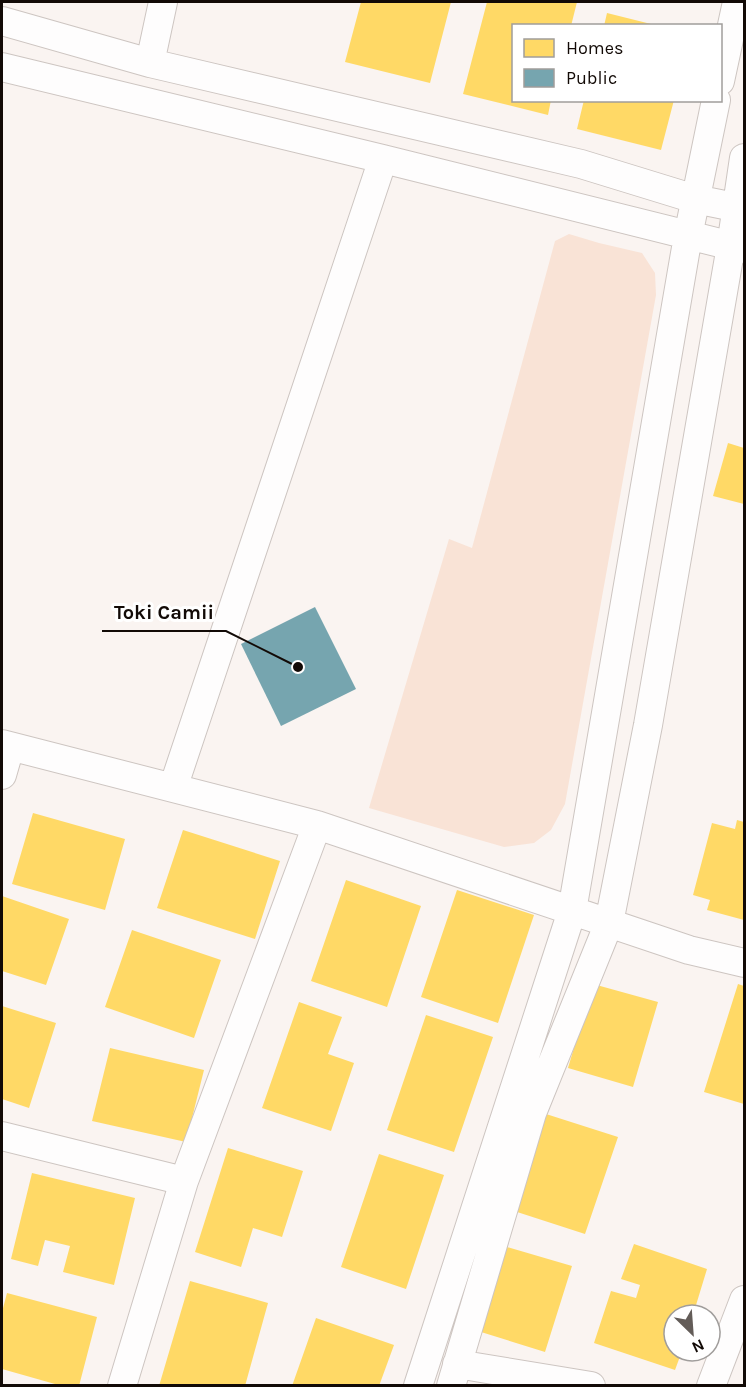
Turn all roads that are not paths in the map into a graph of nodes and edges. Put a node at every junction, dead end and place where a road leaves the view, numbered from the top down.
1 (163, 2) edge
2 (736, 2) edge
3 (2, 21) edge
4 (150, 63) junction
5 (2, 67) edge
6 (722, 71) edge
7 (716, 102) edge
8 (744, 158) edge
9 (382, 159) junction
10 (695, 199) junction
11 (741, 208) edge
12 (687, 236) junction
13 (738, 248) edge
14 (6, 745) edge
15 (2, 775) edge
16 (173, 788) junction
17 (317, 825) junction
18 (572, 910) junction
19 (609, 923) junction
20 (744, 963) edge
21 (2, 1136) edge
22 (184, 1181) junction
23 (744, 1300) edge
24 (454, 1375) edge
25 (122, 1386) edge
26 (418, 1386) edge
27 (591, 1386) edge
28 (711, 1386) edge

1 - 4 street
2 - 6 street
3 - 4 street
4 - 10 street
5 - 9 street
7 - 10 street
8 - 11 street
9 - 12 street
9 - 16 street
10 - 11 street
10 - 12 street
11 - 13 street
12 - 13 street
12 - 18 street
13 - 19 street
14 - 15 street
14 - 16 street
16 - 17 street
17 - 18 street
17 - 22 street
18 - 19 street
18 - 26 street
19 - 20 street
19 - 24 street
21 - 22 street
22 - 25 street
23 - 28 street
24 - 27 street

